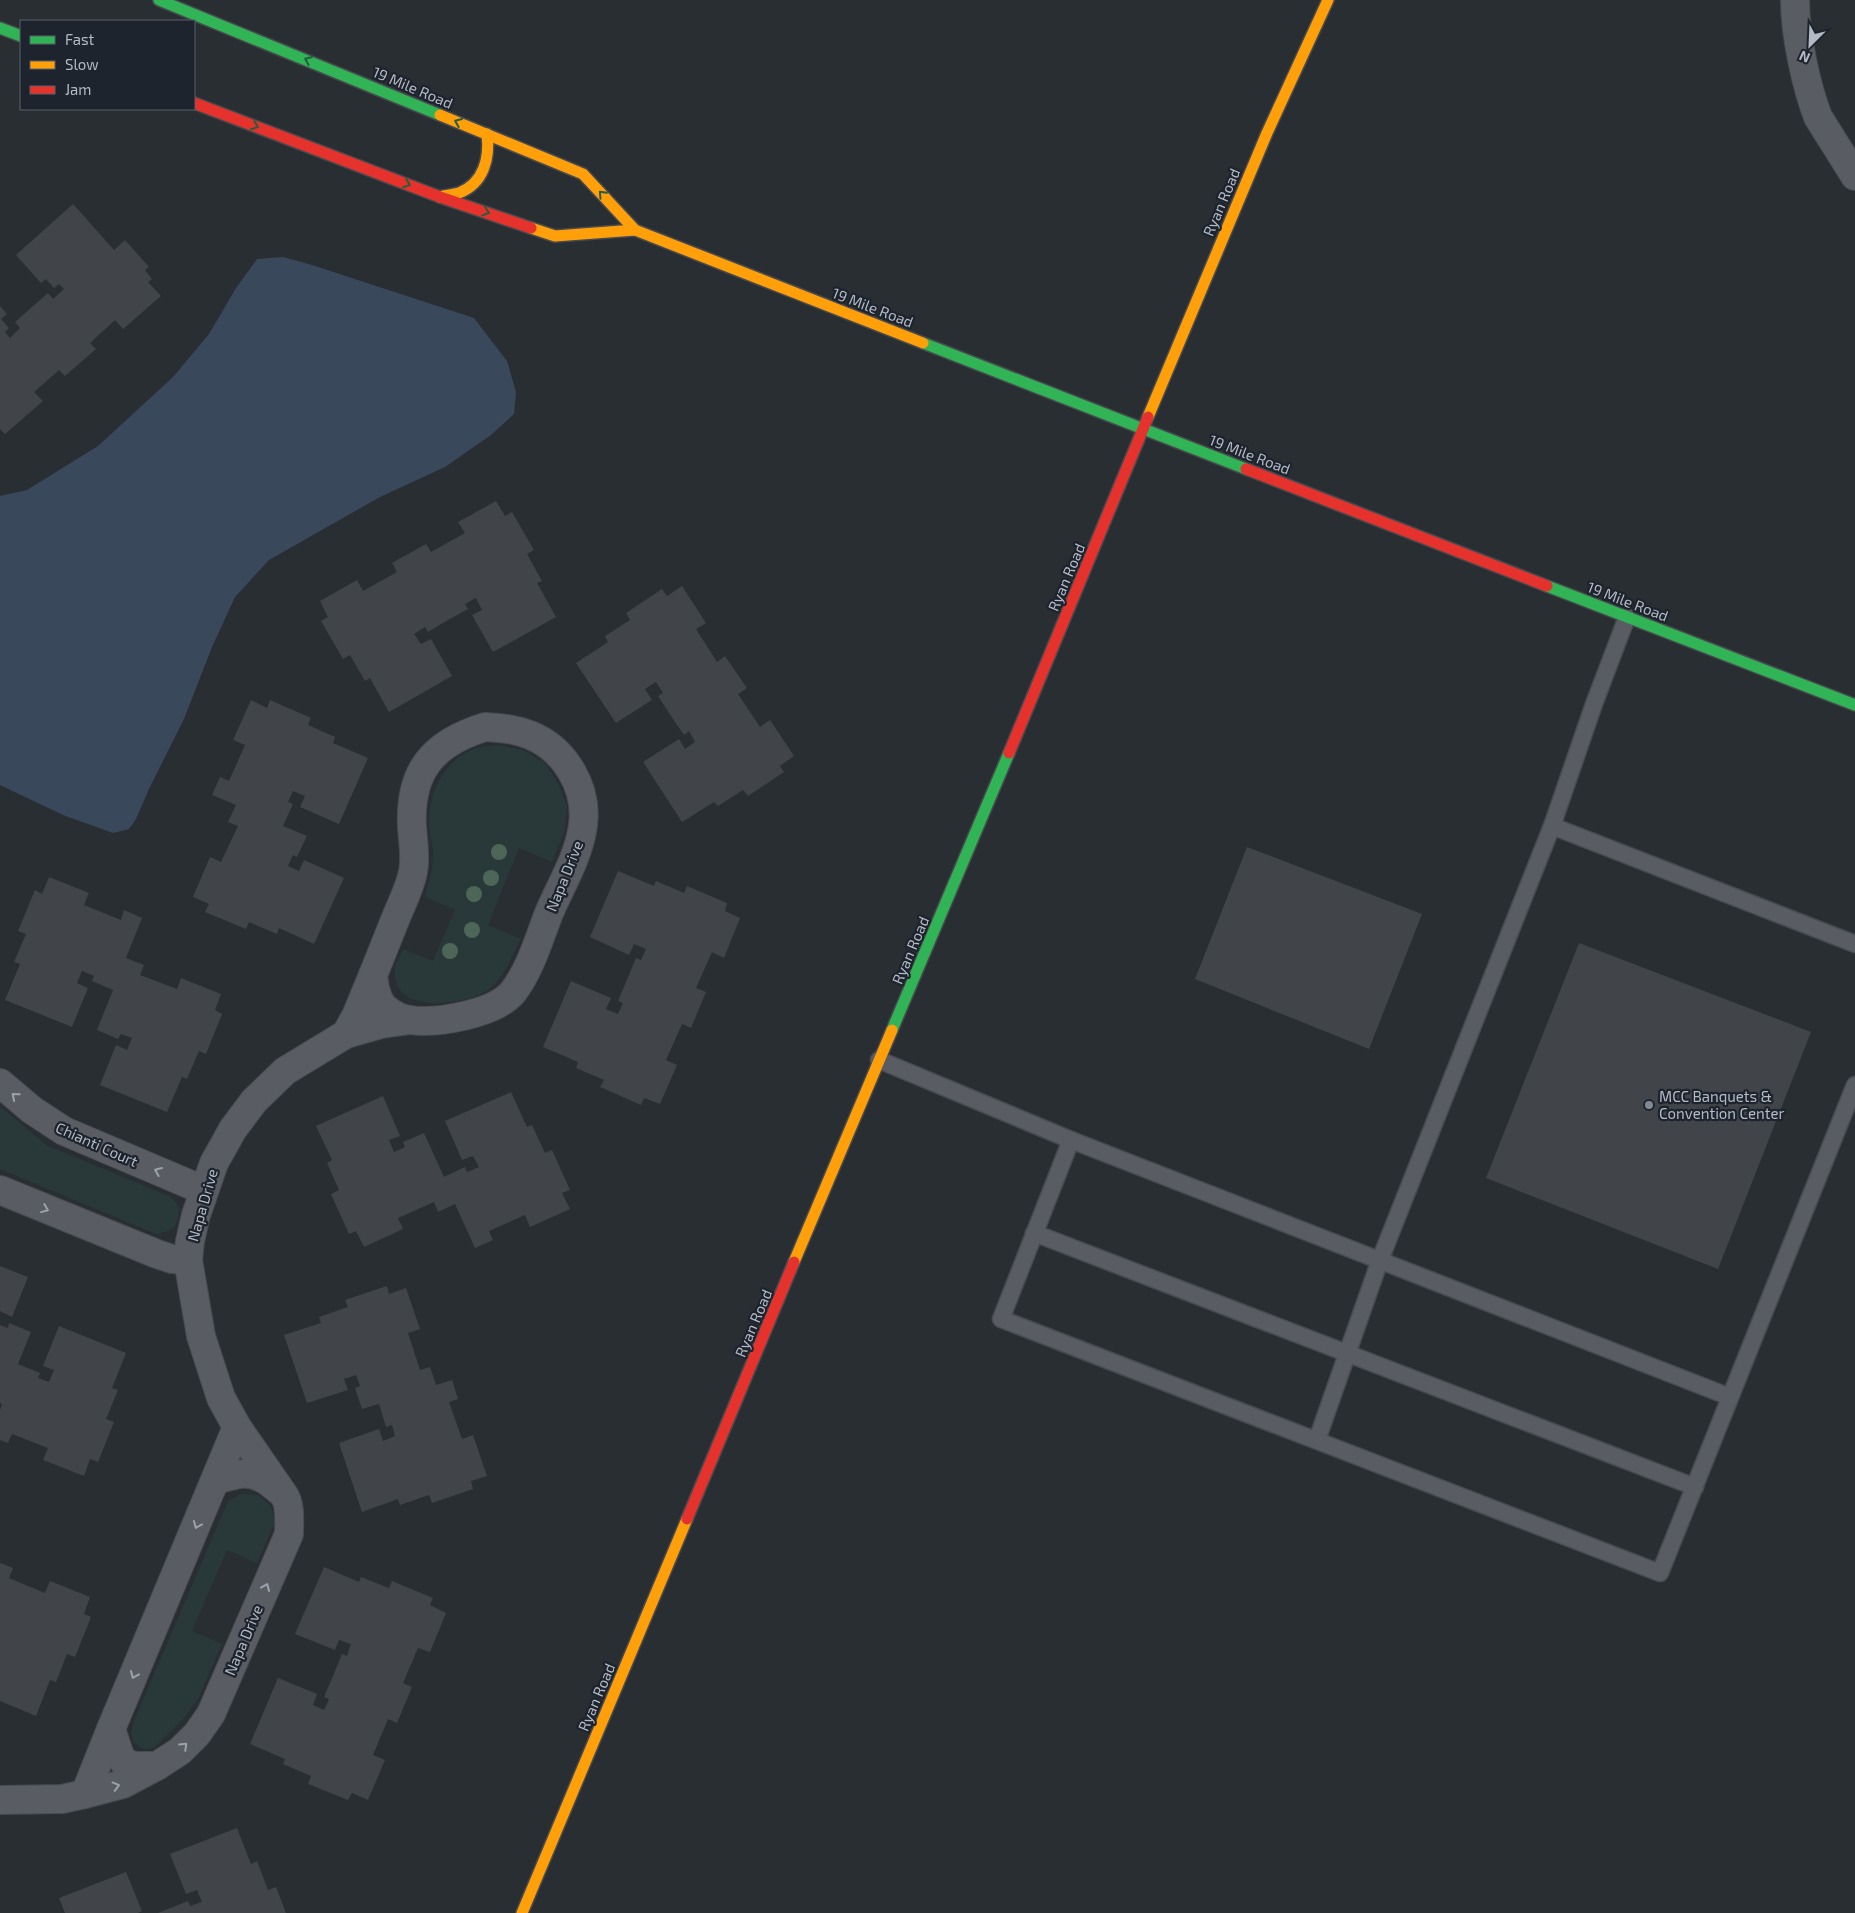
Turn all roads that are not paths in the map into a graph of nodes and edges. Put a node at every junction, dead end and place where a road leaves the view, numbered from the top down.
1 (159, 0) edge
2 (1328, 0) edge
3 (1795, 0) edge
4 (0, 28) edge
5 (20, 36) edge
6 (195, 103) edge
7 (487, 134) junction
8 (1855, 176) edge
9 (440, 197) junction
10 (635, 230) junction
11 (1143, 429) junction
12 (1627, 617) junction
13 (1855, 705) edge
14 (1552, 826) junction
15 (1855, 944) edge
16 (373, 975) junction
17 (410, 1020) junction
18 (346, 1034) junction
19 (879, 1060) junction
20 (0, 1083) edge
21 (1855, 1085) edge
22 (1071, 1140) junction
23 (0, 1190) edge
24 (203, 1190) junction
25 (1034, 1233) junction
26 (188, 1260) junction
27 (1380, 1260) junction
28 (1348, 1354) junction
29 (1730, 1398) junction
30 (237, 1427) junction
31 (1317, 1440) junction
32 (216, 1480) junction
33 (1695, 1487) junction
34 (284, 1495) junction
35 (111, 1729) junction
36 (158, 1766) junction
37 (85, 1794) junction
38 (0, 1800) edge
39 (522, 1913) edge

7 -> 1 main road, 19 Mile Road
2 - 11 main road, Ryan Road
3 - 8 street
4 - 5 main road
6 -> 9 main road, 19 Mile Road
7 - 9 main road
10 -> 7 main road, 19 Mile Road
9 -> 10 main road, 19 Mile Road
10 - 11 main road, 19 Mile Road
11 - 12 main road, 19 Mile Road
11 - 19 main road, Ryan Road
12 - 13 main road, 19 Mile Road
12 - 14 lane
14 - 15 lane
14 - 27 lane
16 - 17 street, Napa Drive
16 - 17 street, Napa Drive
16 - 18 street, Napa Drive
17 - 18 street, Napa Drive
18 - 24 street, Napa Drive
19 - 22 lane
19 - 39 main road, Ryan Road
24 -> 20 street, Chianti Court
21 - 29 lane
22 - 25 lane
22 - 27 lane
23 -> 26 street
24 - 26 street, Napa Drive
25 - 28 lane
25 - 31 lane
26 - 30 street, Napa Drive
27 - 28 lane
27 - 29 lane
28 - 31 lane
28 - 33 lane
29 - 33 lane
30 - 32 street
30 - 34 street, Napa Drive
31 - 33 lane
32 - 34 street
32 -> 35 street
36 -> 34 street, Napa Drive
35 - 36 street
35 - 37 street
37 -> 36 street, Napa Drive
37 - 38 street, Napa Drive

